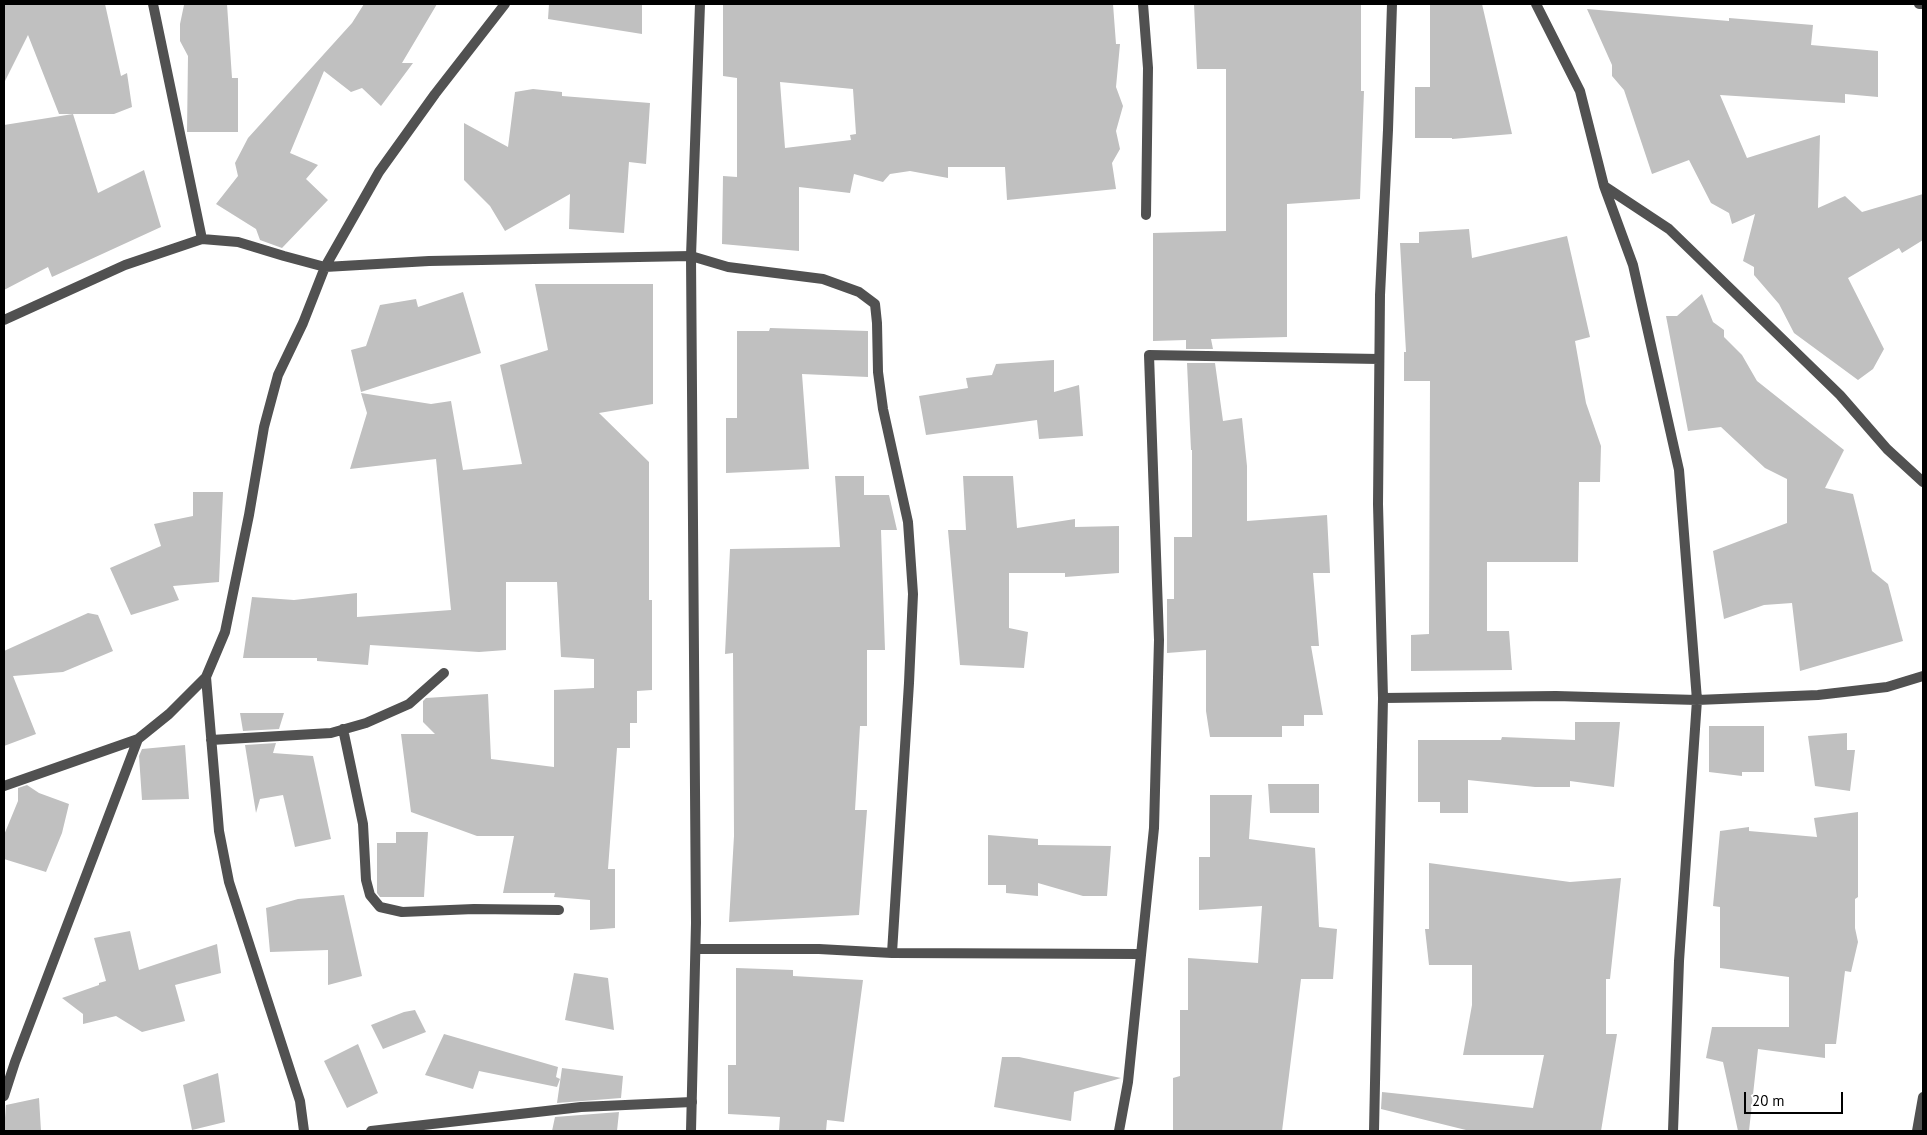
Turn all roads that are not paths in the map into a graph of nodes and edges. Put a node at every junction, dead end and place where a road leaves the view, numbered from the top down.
1 (152, 4) edge
2 (505, 4) edge
3 (700, 4) edge
4 (1143, 4) edge
5 (1392, 4) edge
6 (1536, 4) edge
7 (1919, 4) edge
8 (1923, 4) edge
9 (1604, 186) junction
10 (1146, 215) dead end
11 (202, 239) junction
12 (691, 256) junction
13 (325, 267) junction
14 (4, 320) edge
15 (1379, 359) junction
16 (1923, 482) edge
17 (444, 673) dead end
18 (1923, 676) edge
19 (206, 677) junction
20 (1384, 698) junction
21 (1697, 700) junction
22 (343, 729) junction
23 (138, 739) junction
24 (211, 740) junction
25 (4, 786) edge
26 (559, 910) dead end
27 (696, 949) junction
28 (892, 953) junction
29 (1141, 954) junction
30 (4, 1096) edge
31 (1923, 1098) edge
32 (692, 1102) junction
33 (304, 1131) edge
34 (371, 1131) edge
35 (691, 1131) edge
36 (1119, 1131) edge
37 (1374, 1131) edge
38 (1673, 1131) edge
39 (1916, 1131) edge

1 - 11 street
2 - 13 street
3 - 12 street
4 - 10 street
5 - 15 street
6 - 9 street
7 - 8 street
9 - 16 street
9 - 21 street
11 - 13 street
11 - 14 street
12 - 13 street
12 - 27 street
12 - 28 street
13 - 19 street
15 - 20 street
15 - 29 street
17 - 22 street
18 - 21 street
19 - 23 street
19 - 24 street
20 - 21 street
20 - 37 street
21 - 38 street
22 - 24 street
22 - 26 street
23 - 25 street
23 - 30 street
24 - 33 street
27 - 28 street
27 - 32 street
28 - 29 street
29 - 36 street
31 - 39 street
32 - 34 street
32 - 35 street

